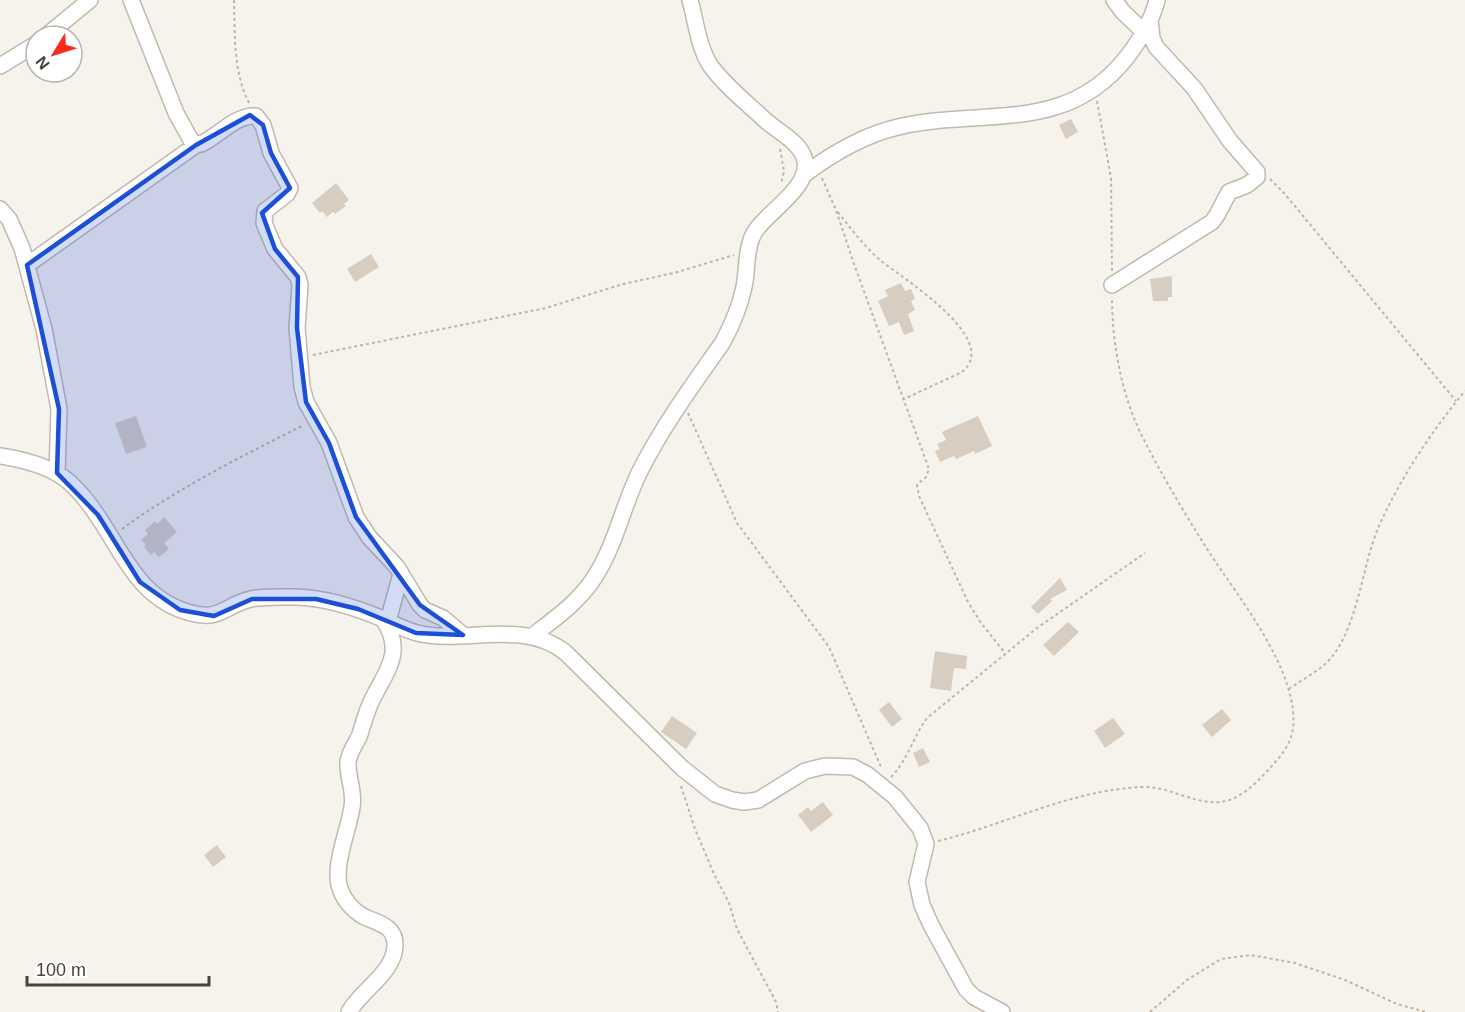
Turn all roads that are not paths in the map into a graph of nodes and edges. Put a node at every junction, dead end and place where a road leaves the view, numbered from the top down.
1 (90, 0) edge
2 (131, 0) edge
3 (690, 0) edge
4 (1114, 0) edge
5 (1157, 0) edge
6 (61, 24) edge
7 (1147, 26) junction
8 (24, 51) edge
9 (0, 66) edge
10 (196, 144) junction
11 (810, 170) junction
12 (0, 209) edge
13 (27, 265) junction
14 (1112, 285) road end
15 (0, 456) edge
16 (57, 473) junction
17 (401, 574) junction
18 (559, 616) junction
19 (386, 620) junction
20 (463, 634) junction
21 (531, 637) junction
22 (554, 643) junction
23 (349, 1012) edge
24 (1002, 1012) edge

1 - 6 street
2 - 10 street
3 - 11 street
4 - 7 street
5 - 7 street
7 - 11 street
7 - 14 street
8 - 9 street
10 - 13 street
10 - 17 street
11 - 18 street
12 - 13 street
13 - 16 street
15 - 16 street
16 - 19 street
17 - 19 street
17 - 20 street
18 - 21 street
18 - 22 street
19 - 20 street
19 - 23 street
20 - 21 street
21 - 22 street
22 - 24 street

